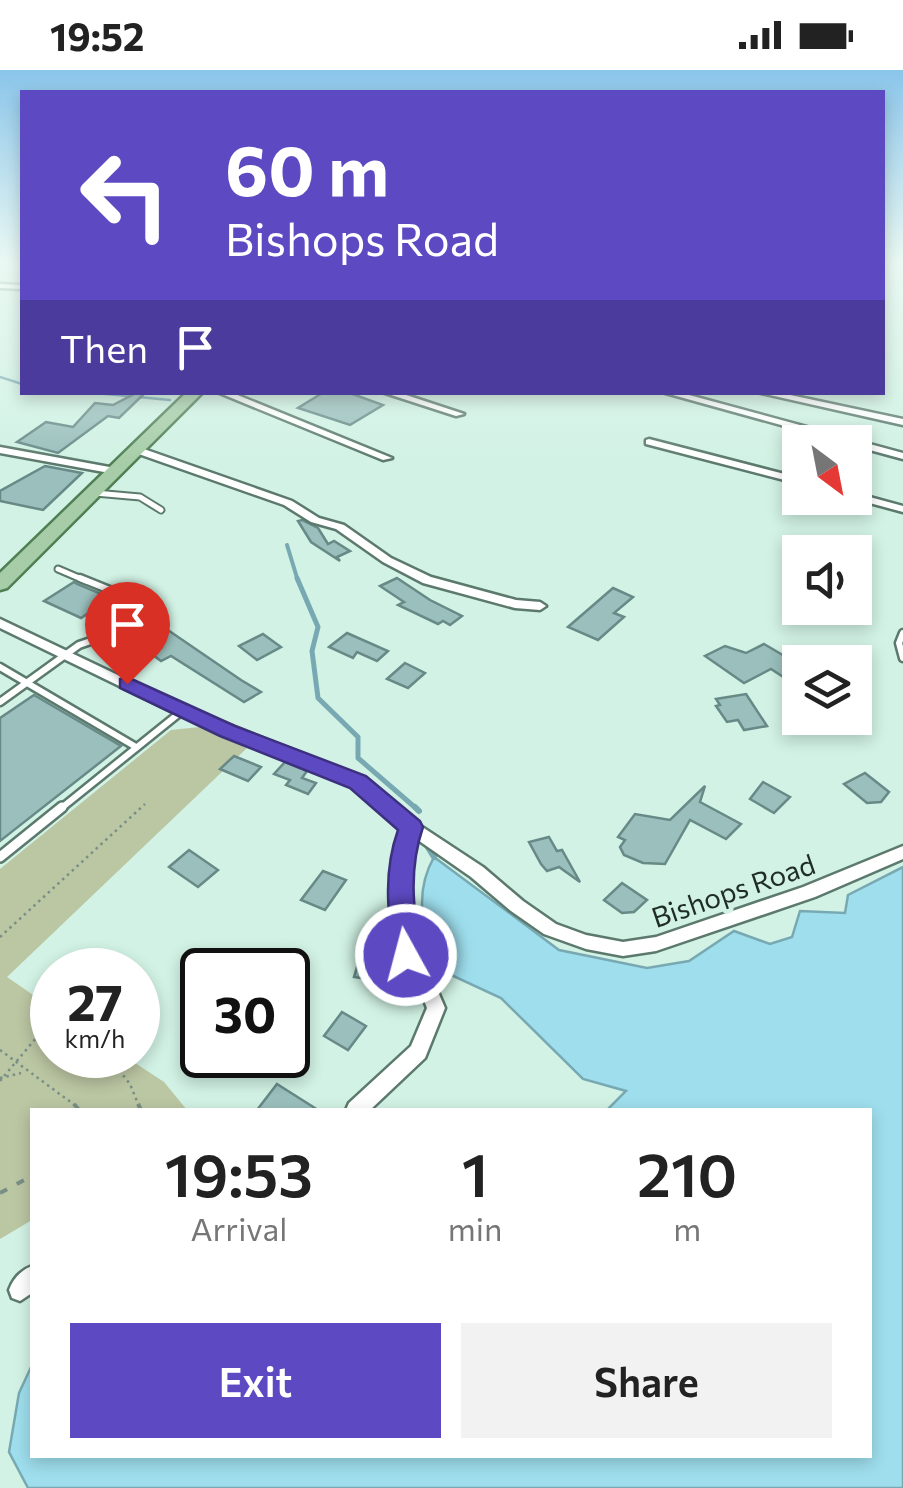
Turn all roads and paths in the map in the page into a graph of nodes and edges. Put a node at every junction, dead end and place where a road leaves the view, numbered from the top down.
1 (193, 395) edge
2 (227, 395) edge
3 (242, 395) edge
4 (396, 395) edge
5 (677, 395) edge
6 (775, 395) edge
7 (828, 395) edge
8 (236, 399) junction
9 (816, 404) junction
10 (459, 414) dead end
11 (899, 419) edge
12 (649, 442) dead end
13 (0, 450) edge
14 (138, 450) junction
15 (903, 456) edge
16 (387, 458) dead end
17 (115, 471) junction
18 (782, 476) edge
19 (95, 493) junction
20 (872, 501) edge
21 (903, 509) edge
22 (162, 510) dead end
23 (58, 569) dead end
24 (5, 575) edge
25 (540, 606) dead end
26 (0, 622) edge
27 (903, 634) edge
28 (65, 655) junction
29 (903, 658) edge
30 (0, 667) edge
31 (30, 681) junction
32 (0, 702) edge
33 (182, 711) junction
34 (136, 747) junction
35 (145, 804) dead end
36 (411, 827) junction
37 (903, 852) edge
38 (0, 858) edge
39 (0, 937) edge
40 (30, 1045) edge
41 (0, 1050) edge
42 (12, 1066) junction
43 (23, 1073) junction
44 (125, 1078) edge
45 (1, 1079) edge
46 (78, 1108) edge
47 (140, 1108) edge
48 (358, 1108) edge
49 (30, 1177) edge
50 (0, 1193) edge

1 - 14 main road
2 - 8 street
3 - 8 lane
4 - 10 street
5 - 15 street
6 - 9 street
7 - 9 street
8 - 16 street
9 - 11 street
12 - 18 street
13 - 17 street
14 - 17 main road
14 - 25 street
17 - 19 main road
19 - 22 lane
19 - 24 main road
20 - 21 street
23 - 28 lane
26 - 28 street, Bishops Road
27 - 29 lane
28 - 31 lane
28 - 33 street, Bishops Road
30 - 31 lane
31 - 32 lane
31 - 34 lane
33 - 34 lane
33 - 36 street, Bishops Road
34 - 38 lane
35 - 39 path
36 - 37 street, Bishops Road
36 - 48 street
40 - 42 path
41 - 42 path
42 - 43 path
42 - 45 path
43 - 45 path
43 - 46 path
44 - 47 path
49 - 50 path

